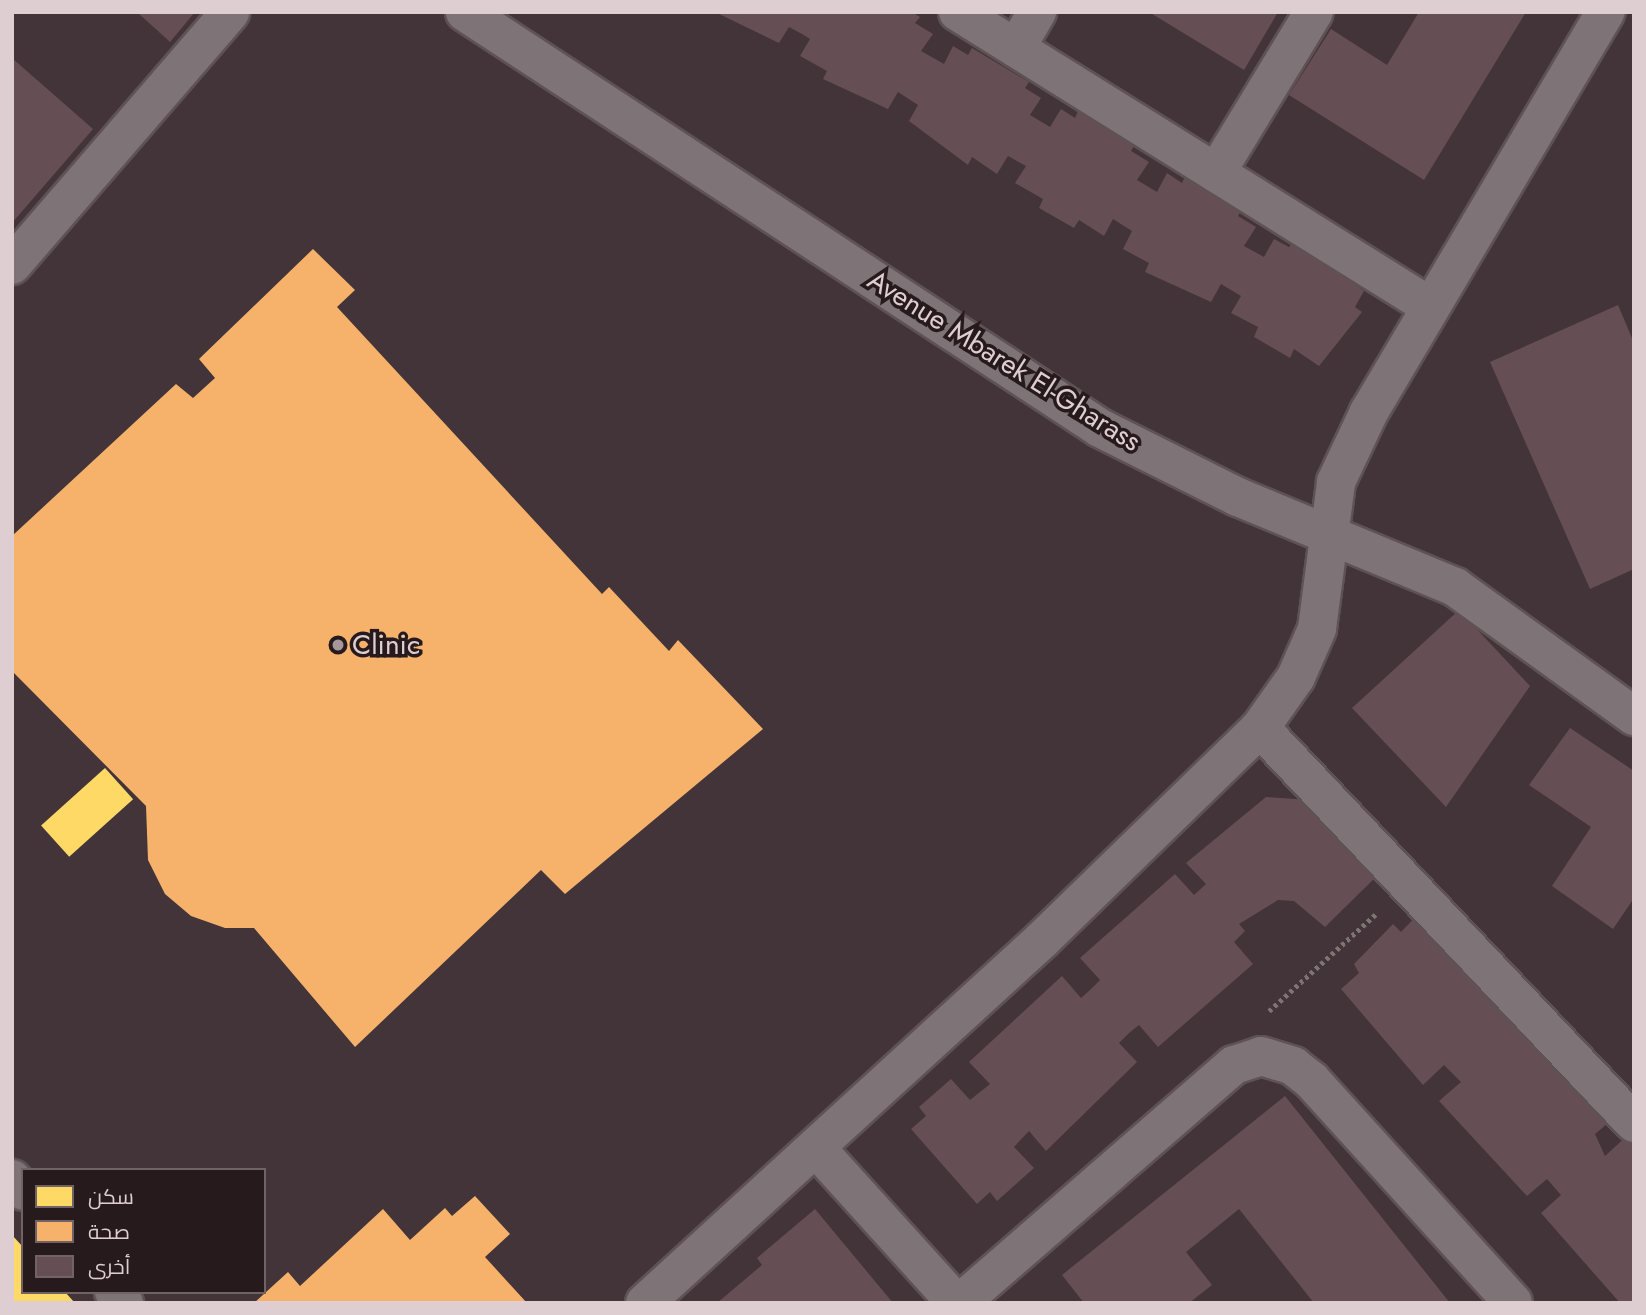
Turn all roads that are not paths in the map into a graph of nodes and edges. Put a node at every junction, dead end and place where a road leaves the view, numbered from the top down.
1 (230, 12) edge
2 (465, 12) edge
3 (958, 12) edge
4 (1037, 12) edge
5 (1314, 12) edge
6 (1606, 12) edge
7 (1016, 48) junction
8 (1216, 173) junction
9 (12, 265) edge
10 (1431, 307) junction
11 (1326, 530) junction
12 (1634, 716) edge
13 (1260, 728) junction
14 (1634, 1123) edge
15 (817, 1149) junction
16 (645, 1303) edge
17 (958, 1303) edge
18 (1513, 1303) edge

1 - 9 street
2 - 11 street, Avenue Mbarek El-Gharass
3 - 7 street
4 - 7 street
5 - 8 street
6 - 10 street
7 - 8 street
8 - 10 street
10 - 11 street
11 - 12 street, Avenue Mbarek El-Gharass
11 - 13 street
13 - 14 street
13 - 15 street
15 - 16 street
15 - 17 street
17 - 18 street

